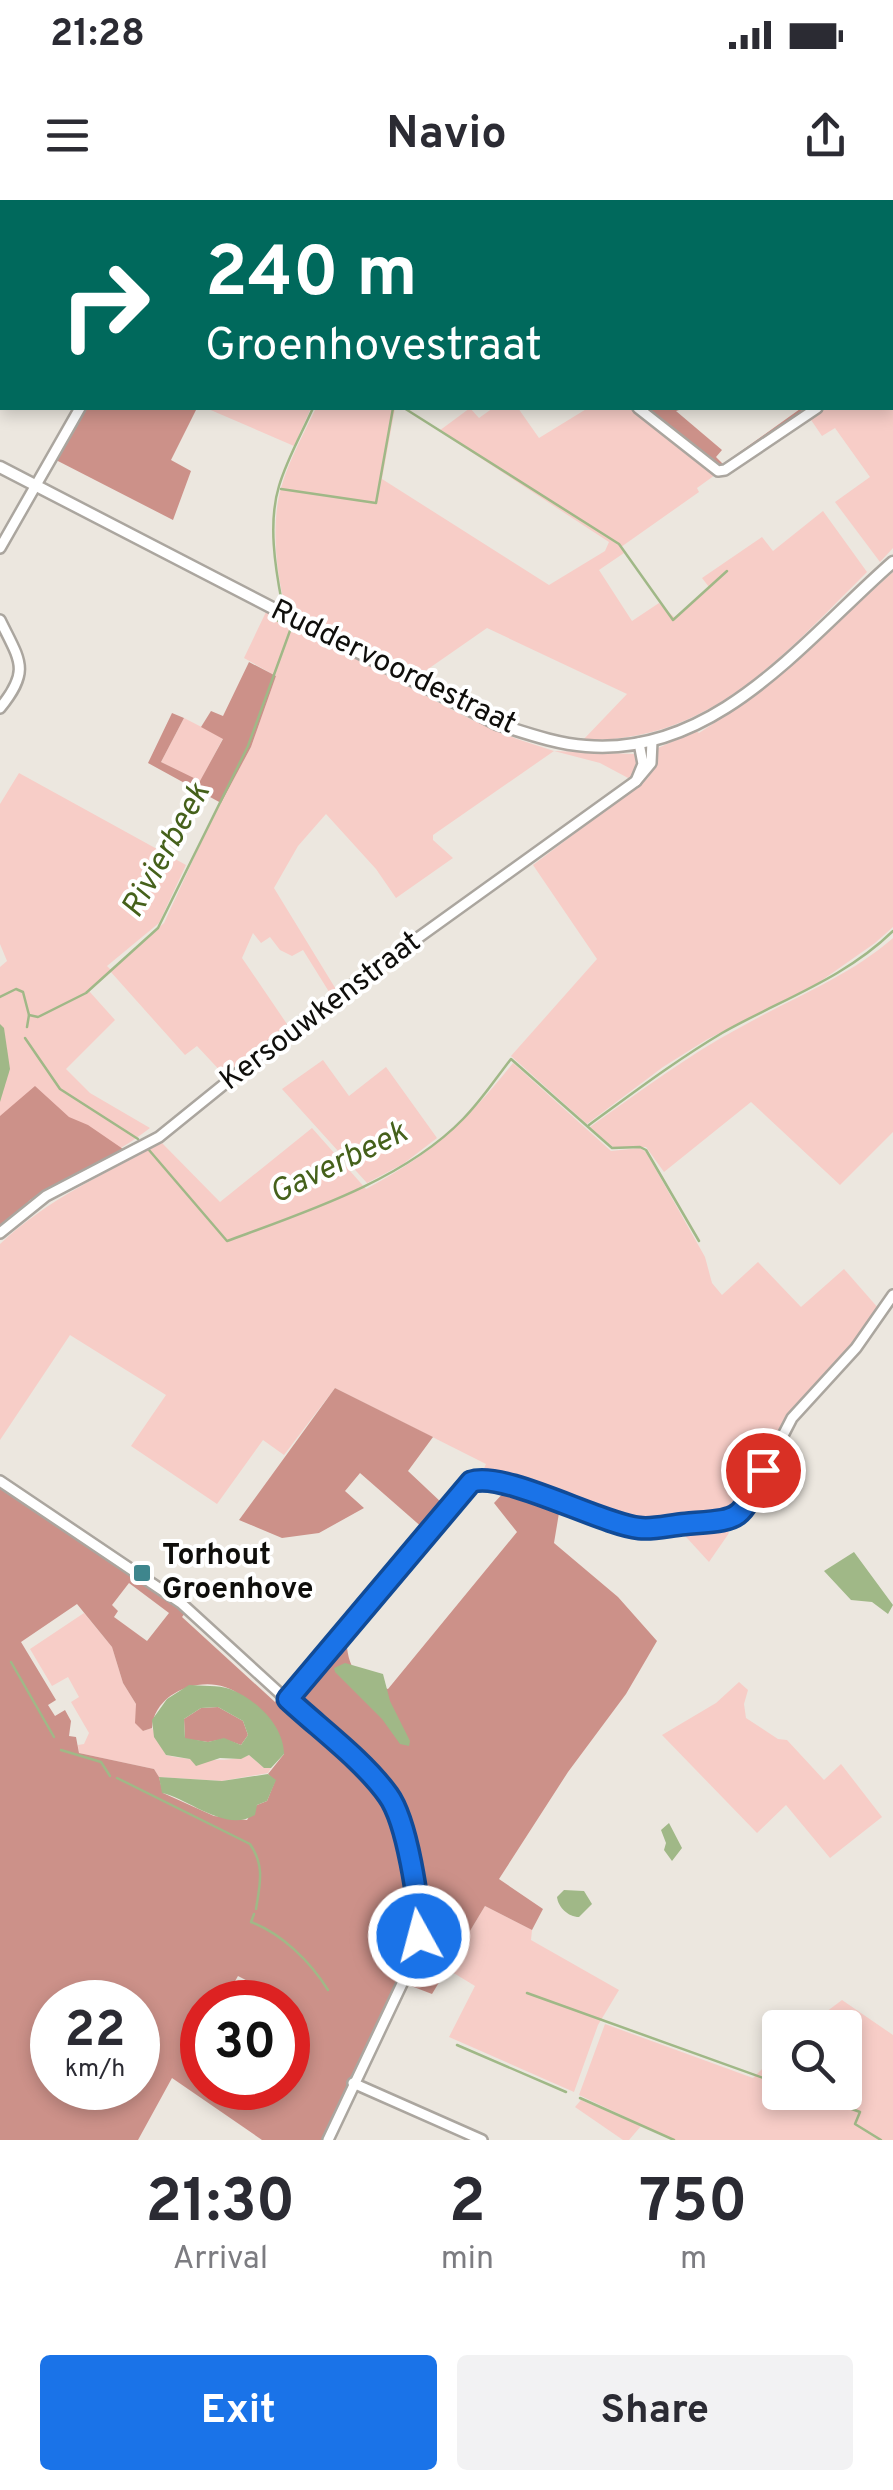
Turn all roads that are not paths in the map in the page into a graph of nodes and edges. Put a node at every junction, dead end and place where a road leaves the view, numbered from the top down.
1 (79, 410) edge
2 (641, 410) edge
3 (815, 410) edge
4 (0, 467) edge
5 (35, 486) junction
6 (0, 548) edge
7 (893, 559) edge
8 (0, 620) edge
9 (0, 708) edge
10 (646, 742) junction
11 (0, 1233) edge
12 (893, 1295) edge
13 (0, 1481) edge
14 (288, 1699) junction
15 (353, 2083) junction
16 (465, 2136) edge
17 (328, 2140) edge
18 (482, 2140) edge

1 - 5 street
2 - 3 street
4 - 5 street, Ruddervoordestraat
5 - 6 street
5 - 10 street, Ruddervoordestraat
7 - 10 street, Ruddervoordestraat
8 - 9 street
10 - 11 street, Kersouwkenstraat
12 - 14 street
13 - 14 street
14 - 15 street
15 - 16 street
15 - 17 street
16 - 18 street

